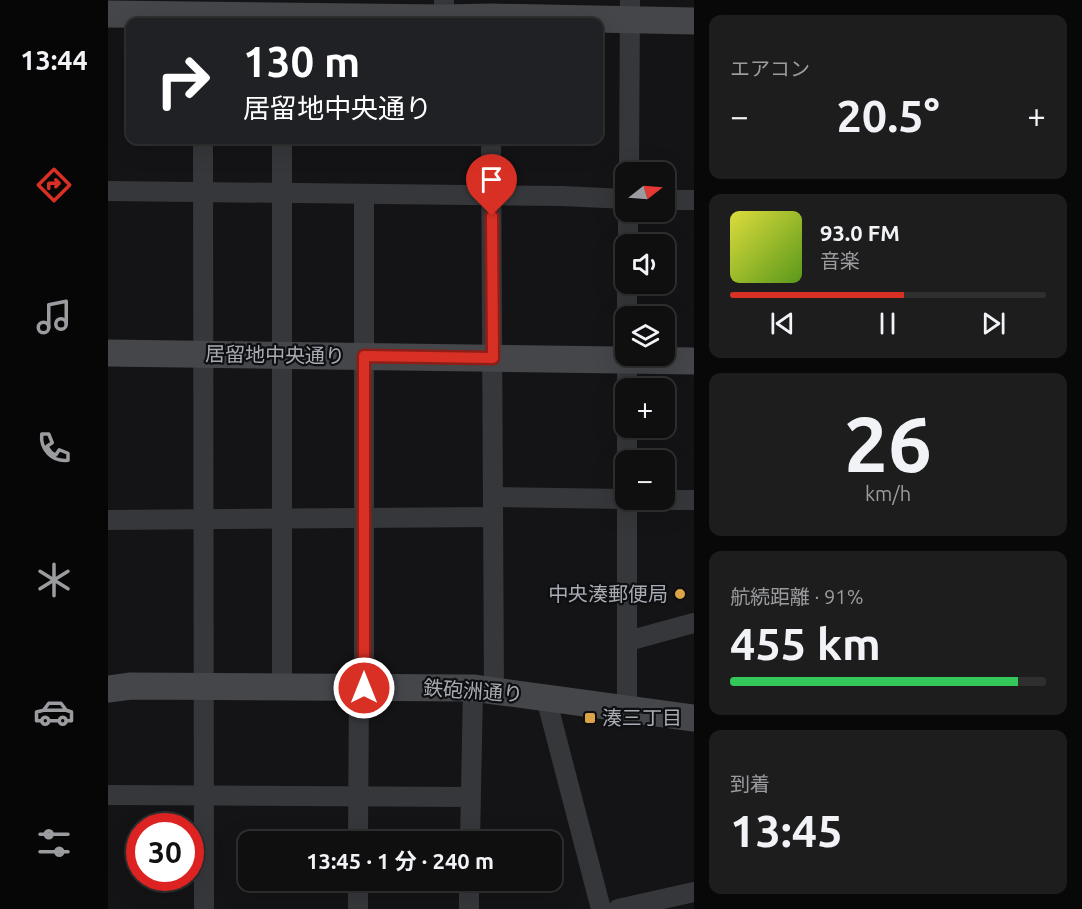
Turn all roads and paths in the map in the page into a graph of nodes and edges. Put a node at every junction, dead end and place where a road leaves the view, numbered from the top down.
1 (444, 9) edge
2 (630, 10) edge
3 (282, 13) edge
4 (108, 14) edge
5 (184, 18) edge
6 (216, 18) edge
7 (482, 18) edge
8 (518, 18) edge
9 (693, 21) edge
10 (203, 144) edge
11 (282, 144) edge
12 (491, 144) edge
13 (628, 162) edge
14 (108, 191) edge
15 (202, 193) junction
16 (282, 194) junction
17 (364, 194) junction
18 (492, 195) junction
19 (615, 199) edge
20 (675, 200) edge
21 (693, 200) edge
22 (108, 353) edge
23 (202, 354) junction
24 (282, 355) junction
25 (364, 356) junction
26 (493, 358) junction
27 (615, 358) edge
28 (675, 360) edge
29 (693, 361) edge
30 (493, 497) junction
31 (615, 500) edge
32 (675, 501) edge
33 (693, 501) edge
34 (627, 510) edge
35 (494, 517) junction
36 (364, 518) junction
37 (202, 519) junction
38 (282, 519) junction
39 (108, 520) edge
40 (693, 623) edge
41 (628, 641) junction
42 (202, 686) junction
43 (282, 686) junction
44 (108, 688) edge
45 (362, 688) junction
46 (483, 689) junction
47 (546, 698) junction
48 (627, 709) junction
49 (693, 718) edge
50 (108, 795) edge
51 (203, 796) junction
52 (358, 797) junction
53 (470, 797) junction
54 (358, 831) edge
55 (470, 831) edge
56 (358, 891) edge
57 (469, 891) edge
58 (693, 892) edge
59 (204, 909) edge
60 (358, 909) edge
61 (469, 909) edge
62 (600, 909) edge
63 (618, 909) edge

1 - 3 street
1 - 7 street
2 - 8 street
2 - 9 street
2 - 13 street
3 - 6 street
4 - 5 street
10 - 15 street
11 - 16 street
12 - 18 street
14 - 15 street
15 - 16 street
15 - 23 street
16 - 17 street
16 - 24 street
17 - 18 street
17 - 25 street
18 - 19 street
18 - 26 street
20 - 21 street
22 - 23 street, 居留地中央通り
23 - 24 street, 居留地中央通り
23 - 37 street
24 - 25 street, 居留地中央通り
24 - 38 street
25 - 26 street, 居留地中央通り
25 - 36 street
26 - 27 street, 居留地中央通り
26 - 30 street
28 - 29 street, 居留地中央通り
30 - 31 street
30 - 35 street
32 - 33 street
34 - 41 street
35 - 36 street
35 - 46 street
36 - 38 street
36 - 45 street
37 - 38 street
37 - 39 street
37 - 42 street
38 - 43 street
40 - 41 street
41 - 48 street
42 - 43 street, 鉄砲洲通り
42 - 44 street, 鉄砲洲通り
42 - 51 street
43 - 45 street, 鉄砲洲通り
45 - 46 street, 鉄砲洲通り
45 - 52 street
46 - 47 street, 鉄砲洲通り
46 - 53 street
47 - 48 street, 鉄砲洲通り
47 - 62 street
48 - 49 street, 鉄砲洲通り
50 - 51 street
51 - 52 street
51 - 59 street
52 - 53 street
52 - 54 street
53 - 55 street
56 - 60 street
57 - 61 street
58 - 63 street

